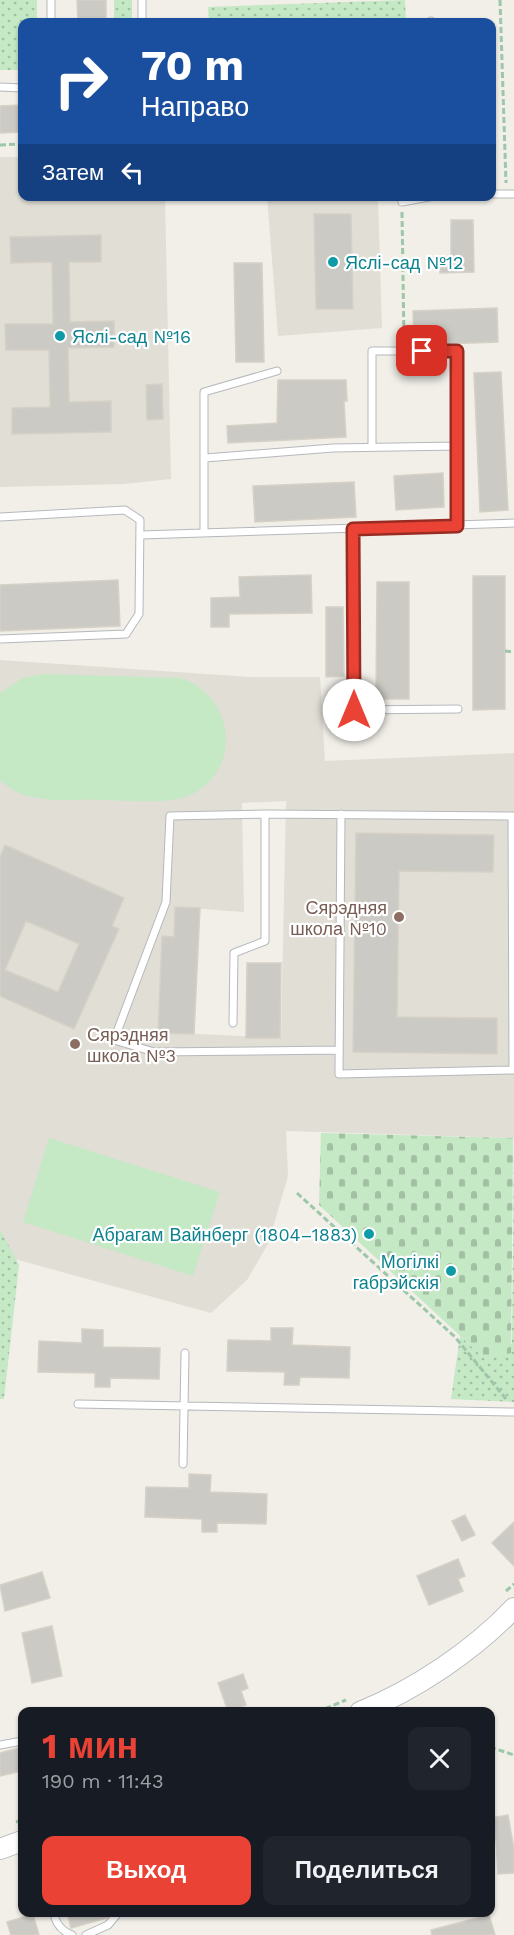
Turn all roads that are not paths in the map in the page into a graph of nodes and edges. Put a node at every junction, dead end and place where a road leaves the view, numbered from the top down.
1 (51, 0) edge
2 (142, 0) edge
3 (51, 18) edge
4 (142, 18) edge
5 (0, 87) edge
6 (18, 88) edge
7 (407, 201) edge
8 (402, 202) road end
9 (278, 371) dead end
10 (457, 446) junction
11 (372, 447) junction
12 (205, 458) junction
13 (0, 517) edge
14 (514, 523) edge
15 (457, 526) junction
16 (353, 529) junction
17 (204, 533) junction
18 (141, 535) junction
19 (0, 639) edge
20 (458, 709) dead end
21 (265, 813) junction
22 (341, 814) junction
23 (513, 816) edge
24 (233, 1023) dead end
25 (339, 1050) junction
26 (185, 1353) dead end
27 (78, 1404) dead end
28 (185, 1407) junction
29 (514, 1412) edge
30 (183, 1464) dead end
31 (510, 1600) edge
32 (354, 1705) edge
33 (18, 1742) edge
34 (0, 1745) edge
35 (18, 1842) edge
36 (0, 1849) edge
37 (54, 1917) edge
38 (115, 1917) edge
39 (72, 1935) edge
40 (86, 1935) edge

1 - 3 lane
2 - 4 lane
5 - 6 lane
7 - 8 lane
9 - 12 lane
10 - 11 lane
10 - 11 lane
10 - 15 lane
11 - 12 lane
12 - 17 lane
13 - 18 lane
14 - 15 lane
15 - 16 lane
16 - 17 lane
16 - 20 lane
17 - 18 lane
18 - 19 lane
21 - 22 lane
21 - 24 lane
21 - 25 lane
22 - 23 lane
22 - 25 lane
23 - 25 lane
26 - 28 lane
27 - 28 lane
28 - 29 lane
28 - 30 lane
31 - 32 main road
33 - 34 lane
35 - 36 main road
37 - 39 lane
38 - 40 lane

